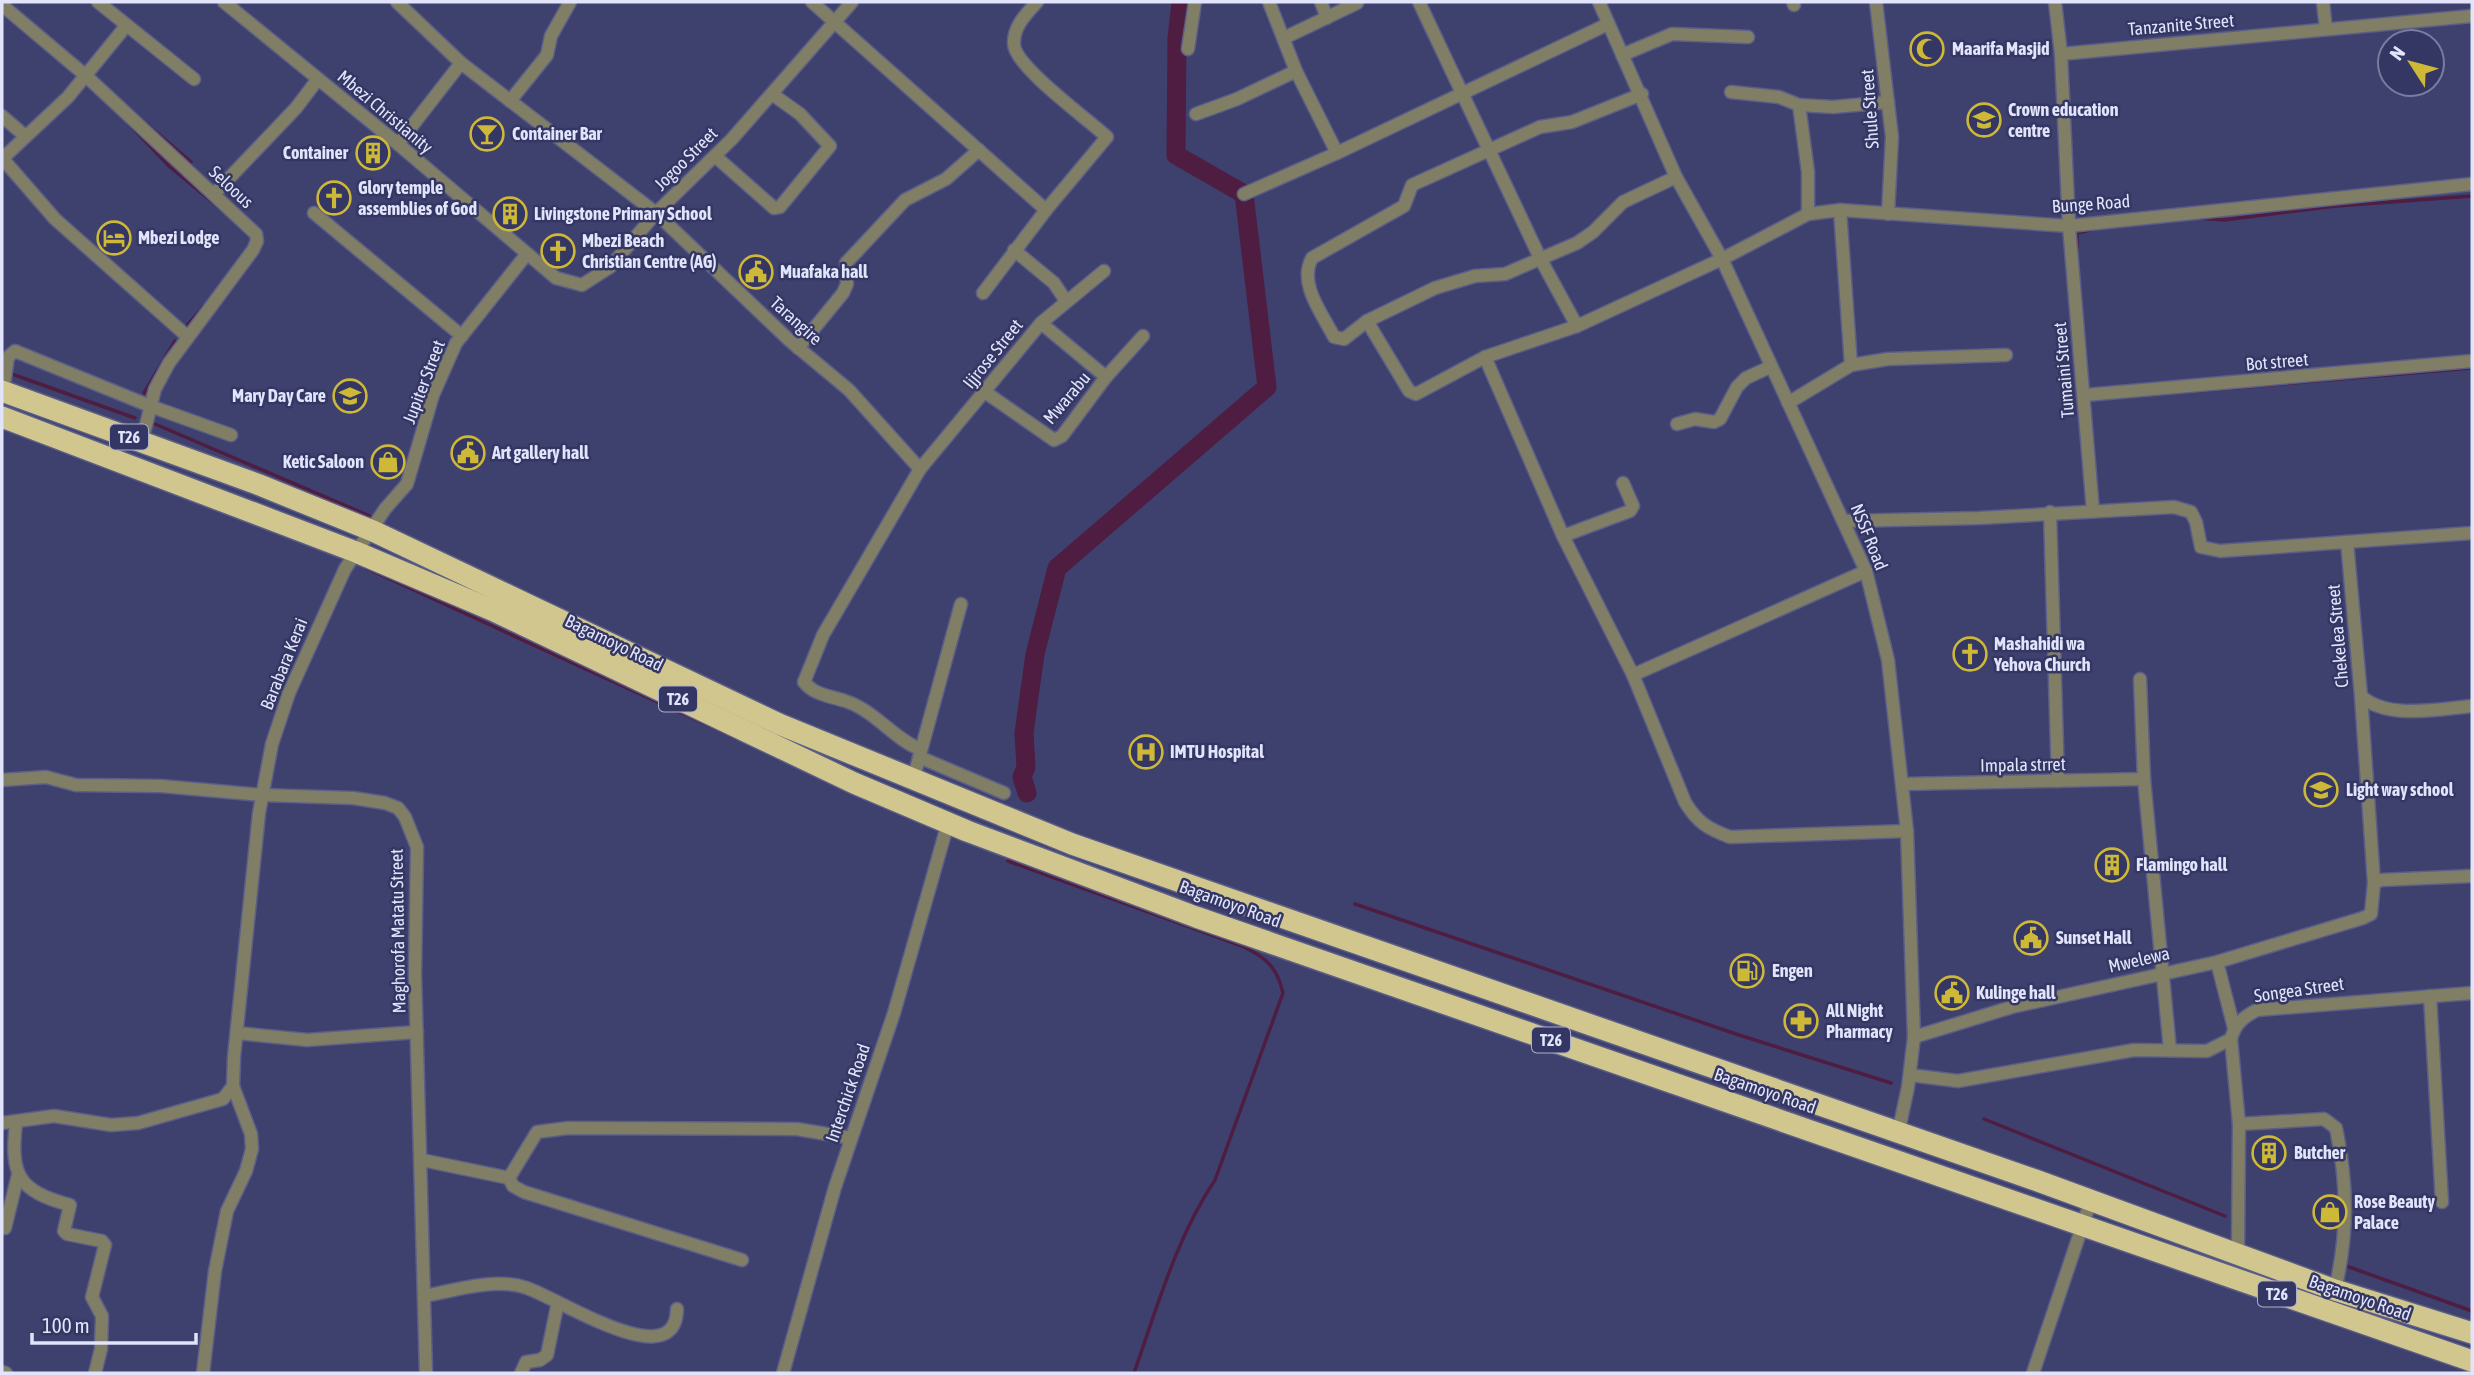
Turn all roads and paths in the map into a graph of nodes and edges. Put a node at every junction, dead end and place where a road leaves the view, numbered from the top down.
1 (98, 2) edge
2 (224, 2) edge
3 (397, 2) edge
4 (570, 2) edge
5 (812, 2) edge
6 (852, 2) edge
7 (1037, 2) edge
8 (1195, 2) edge
9 (1269, 2) edge
10 (1321, 2) edge
11 (1419, 2) edge
12 (1599, 2) edge
13 (1875, 2) edge
14 (2055, 2) edge
15 (2323, 2) edge
16 (1357, 3) edge
17 (2, 5) edge
18 (2472, 16) edge
19 (1327, 18) junction
20 (834, 22) junction
21 (1608, 24) junction
22 (126, 26) junction
23 (2326, 29) junction
24 (1748, 37) dead end
25 (1284, 38) junction
26 (1188, 49) dead end
27 (2061, 54) junction
28 (1622, 55) junction
29 (461, 64) junction
30 (1296, 71) junction
31 (85, 75) junction
32 (194, 79) dead end
33 (318, 79) junction
34 (1731, 92) dead end
35 (772, 94) junction
36 (1642, 94) junction
37 (1463, 95) junction
38 (510, 101) junction
39 (1888, 102) junction
40 (1799, 105) junction
41 (1196, 114) dead end
42 (2, 116) edge
43 (25, 136) junction
44 (398, 144) junction
45 (979, 150) junction
46 (1489, 150) junction
47 (1337, 153) junction
48 (715, 156) junction
49 (2, 159) edge
50 (1676, 177) junction
51 (2472, 184) edge
52 (214, 194) junction
53 (1244, 194) dead end
54 (1046, 210) junction
55 (1840, 211) junction
56 (314, 212) dead end
57 (656, 214) junction
58 (1808, 214) junction
59 (1888, 214) junction
60 (2069, 226) junction
61 (1014, 250) junction
62 (526, 255) junction
63 (1722, 259) junction
64 (1541, 260) junction
65 (1104, 271) dead end
66 (984, 293) dead end
67 (1066, 301) junction
68 (1367, 321) junction
69 (1041, 323) junction
70 (1577, 326) junction
71 (462, 336) junction
72 (1143, 336) dead end
73 (188, 337) junction
74 (798, 348) junction
75 (2006, 355) dead end
76 (1485, 357) junction
77 (2472, 361) edge
78 (1851, 365) junction
79 (1770, 367) junction
80 (1106, 377) junction
81 (2, 391) edge
82 (985, 392) junction
83 (2085, 395) junction
84 (1788, 403) junction
85 (150, 406) junction
86 (2, 417) edge
87 (1677, 424) dead end
88 (231, 435) dead end
89 (142, 441) junction
90 (920, 468) junction
91 (1623, 483) dead end
92 (2093, 511) junction
93 (2050, 512) junction
94 (1846, 521) junction
95 (373, 531) junction
96 (2472, 533) edge
97 (1563, 536) junction
98 (2347, 542) junction
99 (356, 552) junction
100 (1866, 571) junction
101 (961, 604) dead end
102 (1633, 675) junction
103 (2140, 678) dead end
104 (2361, 695) junction
105 (2472, 706) edge
106 (920, 753) junction
107 (2144, 779) junction
108 (2, 780) edge
109 (913, 780) junction
110 (2058, 781) junction
111 (1903, 784) junction
112 (1004, 793) dead end
113 (262, 795) junction
114 (948, 823) junction
115 (1907, 831) junction
116 (2472, 876) edge
117 (2375, 883) junction
118 (2217, 962) junction
119 (2162, 972) junction
120 (2472, 993) edge
121 (2430, 996) junction
122 (417, 1032) junction
123 (237, 1033) junction
124 (2233, 1034) junction
125 (1914, 1037) junction
126 (2170, 1051) junction
127 (1910, 1075) junction
128 (233, 1086) junction
129 (2, 1123) edge
130 (16, 1124) junction
131 (2239, 1124) junction
132 (1898, 1134) junction
133 (851, 1138) junction
134 (422, 1160) junction
135 (18, 1175) junction
136 (509, 1178) junction
137 (2091, 1200) junction
138 (2442, 1202) dead end
139 (2082, 1226) junction
140 (5, 1228) dead end
141 (2238, 1252) junction
142 (742, 1260) dead end
143 (2335, 1290) junction
144 (425, 1296) junction
145 (557, 1307) junction
146 (677, 1309) dead end
147 (2472, 1333) edge
148 (591, 1335) dead end
149 (674, 1342) dead end
150 (2472, 1361) edge
151 (95, 1373) edge
152 (203, 1373) edge
153 (426, 1373) edge
154 (522, 1373) edge
155 (783, 1373) edge
156 (2033, 1373) edge

1 - 22 street
2 - 33 street, Mbezi Christianity
3 - 29 street, Tarangire
4 - 38 street
5 - 20 street
6 - 20 street, Jogoo Street
7 - 54 street
8 - 26 street
9 - 25 street
10 - 19 street
11 - 37 street
12 - 21 street, NSSF Road
13 - 39 street, Shule Street
14 - 27 street, Tumaini Street
15 - 23 street
16 - 19 street
17 - 31 street, Seloous
18 - 23 street, Tanzanite Street
19 - 25 street
20 - 35 street, Jogoo Street
20 - 45 street
21 - 28 street, NSSF Road
21 - 37 street
22 - 31 street
22 - 32 street
23 - 27 street, Tanzanite Street
24 - 28 street
25 - 30 street
27 - 60 street, Tumaini Street
28 - 36 street, NSSF Road
29 - 38 street, Tarangire
29 - 44 street
30 - 41 street
30 - 47 street
31 - 43 street
31 - 52 street, Seloous
33 - 44 street, Mbezi Christianity
33 - 52 street
34 - 40 street
35 - 48 street, Jogoo Street
35 - 48 street
36 - 46 street
36 - 50 street, NSSF Road
37 - 46 street
37 - 47 street
38 - 57 street, Tarangire
39 - 40 street
39 - 59 street, Shule Street
40 - 58 street
42 - 43 street
43 - 49 street
44 - 62 street, Mbezi Christianity
45 - 54 street
45 - 74 street
46 - 64 street
46 - 68 street
47 - 53 street
48 - 57 street, Jogoo Street
49 - 73 street
50 - 63 street, NSSF Road
50 - 64 street
51 - 60 street, Bunge Road
52 - 73 street, Seloous
54 - 61 street
55 - 58 street, Bunge Road
55 - 59 street, Bunge Road
55 - 78 street
56 - 71 street
57 - 62 street, Jogoo Street
57 - 74 street, Tarangire
58 - 63 street, Bunge Road
59 - 60 street, Bunge Road
60 - 83 street, Tumaini Street
61 - 66 street
61 - 67 street
62 - 71 street, Jupiter Street
63 - 70 street, Bunge Road
63 - 79 street, NSSF Road
64 - 68 street
64 - 70 street
65 - 67 street, Ijjrose Street
67 - 69 street, Ijjrose Street
68 - 76 street, Bunge Road
69 - 80 street, Mwarabu
69 - 82 street, Ijjrose Street
70 - 76 street, Bunge Road
71 - 95 street, Jupiter Street
72 - 80 street, Mwarabu
73 - 85 street, Seloous
74 - 90 street, Tarangire
75 - 78 street
76 - 97 street
77 - 83 street, Bot street
78 - 84 street
79 - 84 street, NSSF Road
79 - 87 street
80 - 82 street, Mwarabu
81 - 85 street
81 - 89 highway, Bagamoyo Road / T26
82 - 90 street, Ijjrose Street
83 - 92 street, Tumaini Street
84 - 94 street, NSSF Road
85 - 88 street
85 - 89 street, Seloous
86 - 99 highway, Bagamoyo Road / T26
89 - 95 highway, Bagamoyo Road / T26
90 - 106 street
91 - 97 street
92 - 93 street
92 - 98 street
93 - 94 street
93 - 110 street
94 - 100 street, NSSF Road
95 - 99 street, Jupiter Street
95 - 109 highway, Bagamoyo Road / T26
96 - 98 street
97 - 102 street
98 - 104 street, Chekelea Street
99 - 113 street, Barabara Kerai
99 - 114 highway, Bagamoyo Road / T26
100 - 102 street
100 - 111 street, NSSF Road
101 - 106 street
102 - 115 street
103 - 107 street
104 - 105 street, Chekelea Street
104 - 117 street
106 - 109 street
106 - 112 street
107 - 110 street, Impala strret
107 - 119 street
108 - 113 street, Maghorofa Matatu Street
109 - 132 highway, Bagamoyo Road / T26
110 - 111 street, Impala strret
111 - 115 street, NSSF Road
113 - 122 street, Maghorofa Matatu Street
113 - 123 street, Barabara Kerai
114 - 133 street, Interchick Road
114 - 139 highway, Bagamoyo Road / T26
115 - 125 street, NSSF Road
116 - 117 street
117 - 118 street, Mwelewa
118 - 119 street, Mwelewa
118 - 124 street
119 - 125 street, Mwelewa
119 - 126 street
120 - 121 street, Songea Street
121 - 124 street, Songea Street
121 - 138 street
122 - 123 street
122 - 134 street, Maghorofa Matatu Street
123 - 128 street, Barabara Kerai
124 - 126 street, Songea Street
124 - 131 street
125 - 127 street, NSSF Road
126 - 127 street, Songea Street
127 - 132 street, NSSF Road
128 - 130 street
128 - 152 street
129 - 130 street
130 - 135 street
131 - 141 street
131 - 143 street
132 - 137 highway, Bagamoyo Road / T26
133 - 136 street
133 - 155 street, Interchick Road
134 - 136 street
134 - 144 street, Maghorofa Matatu Street
135 - 140 street
135 - 151 street
136 - 142 street
137 - 139 street
137 - 141 highway, Bagamoyo Road / T26
139 - 150 highway, Bagamoyo Road / T26
139 - 156 street
141 - 143 highway, Bagamoyo Road / T26
143 - 147 highway, Bagamoyo Road / T26
144 - 145 street
144 - 153 street, Maghorofa Matatu Street
145 - 148 street
145 - 154 street
146 - 149 street

